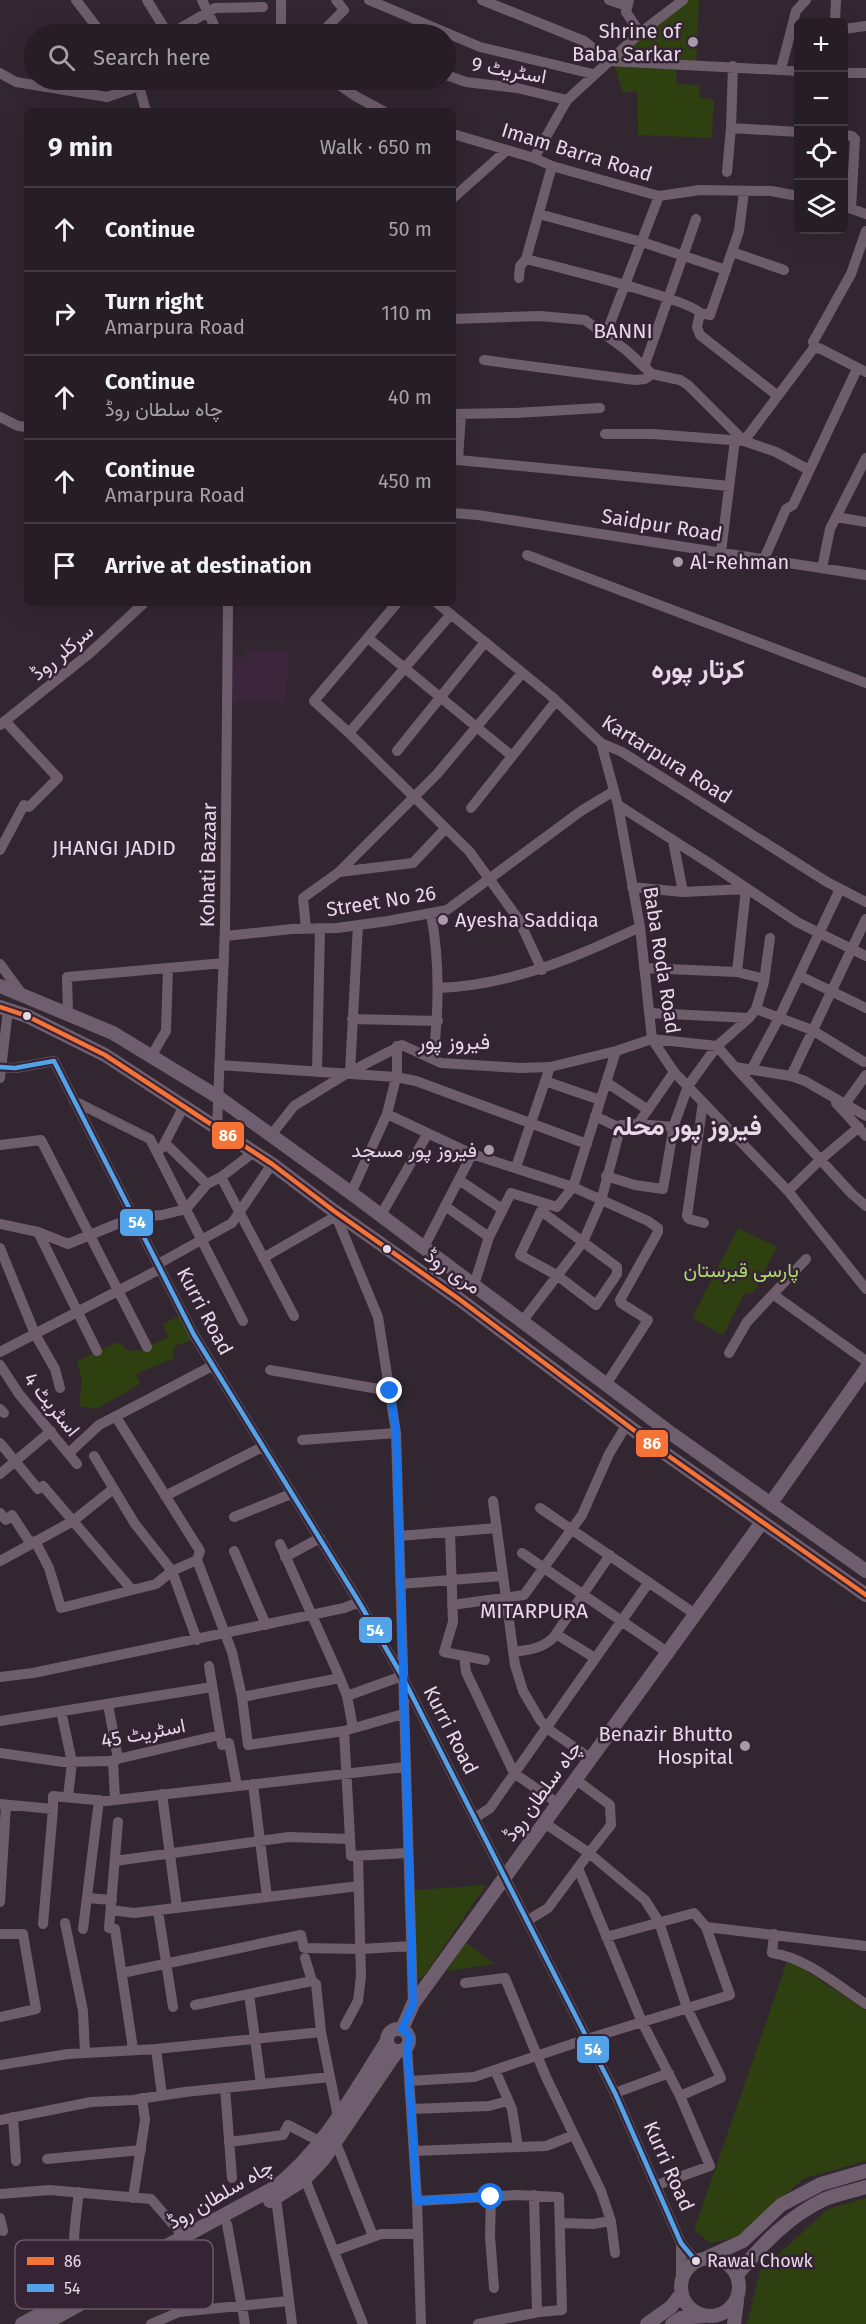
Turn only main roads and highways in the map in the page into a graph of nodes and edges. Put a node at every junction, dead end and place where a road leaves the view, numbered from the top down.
1 (0, 986) edge
2 (4, 1009) edge
3 (866, 1369) edge
4 (771, 1503) junction
5 (762, 1522) junction
6 (866, 1571) edge
7 (866, 1595) edge
8 (397, 2046) junction
9 (866, 2170) edge
10 (866, 2187) edge
11 (178, 2240) edge
12 (198, 2240) edge
13 (702, 2259) junction
14 (737, 2275) junction
15 (739, 2290) junction
16 (681, 2294) junction
17 (51, 2309) edge
18 (71, 2309) edge
19 (713, 2320) edge
20 (22, 2324) edge
21 (44, 2324) edge
22 (647, 2324) edge
23 (672, 2324) edge
24 (734, 2324) edge

1 - 4 main road, مری روڈ
2 - 5 main road, مری روڈ
3 - 4 main road
4 - 6 main road, مری روڈ
5 - 7 main road, مری روڈ
5 - 8 main road, چاہ سلطان روڈ
8 - 11 main road, چاہ سلطان روڈ
8 - 12 main road, چاہ سلطان روڈ
9 - 13 main road
10 - 14 main road
13 - 14 main road
13 - 16 main road
14 - 15 main road
15 - 19 main road
15 - 24 main road
16 - 19 main road
16 - 22 main road
17 - 20 main road, چاہ سلطان روڈ
18 - 21 main road, چاہ سلطان روڈ
19 - 23 main road

